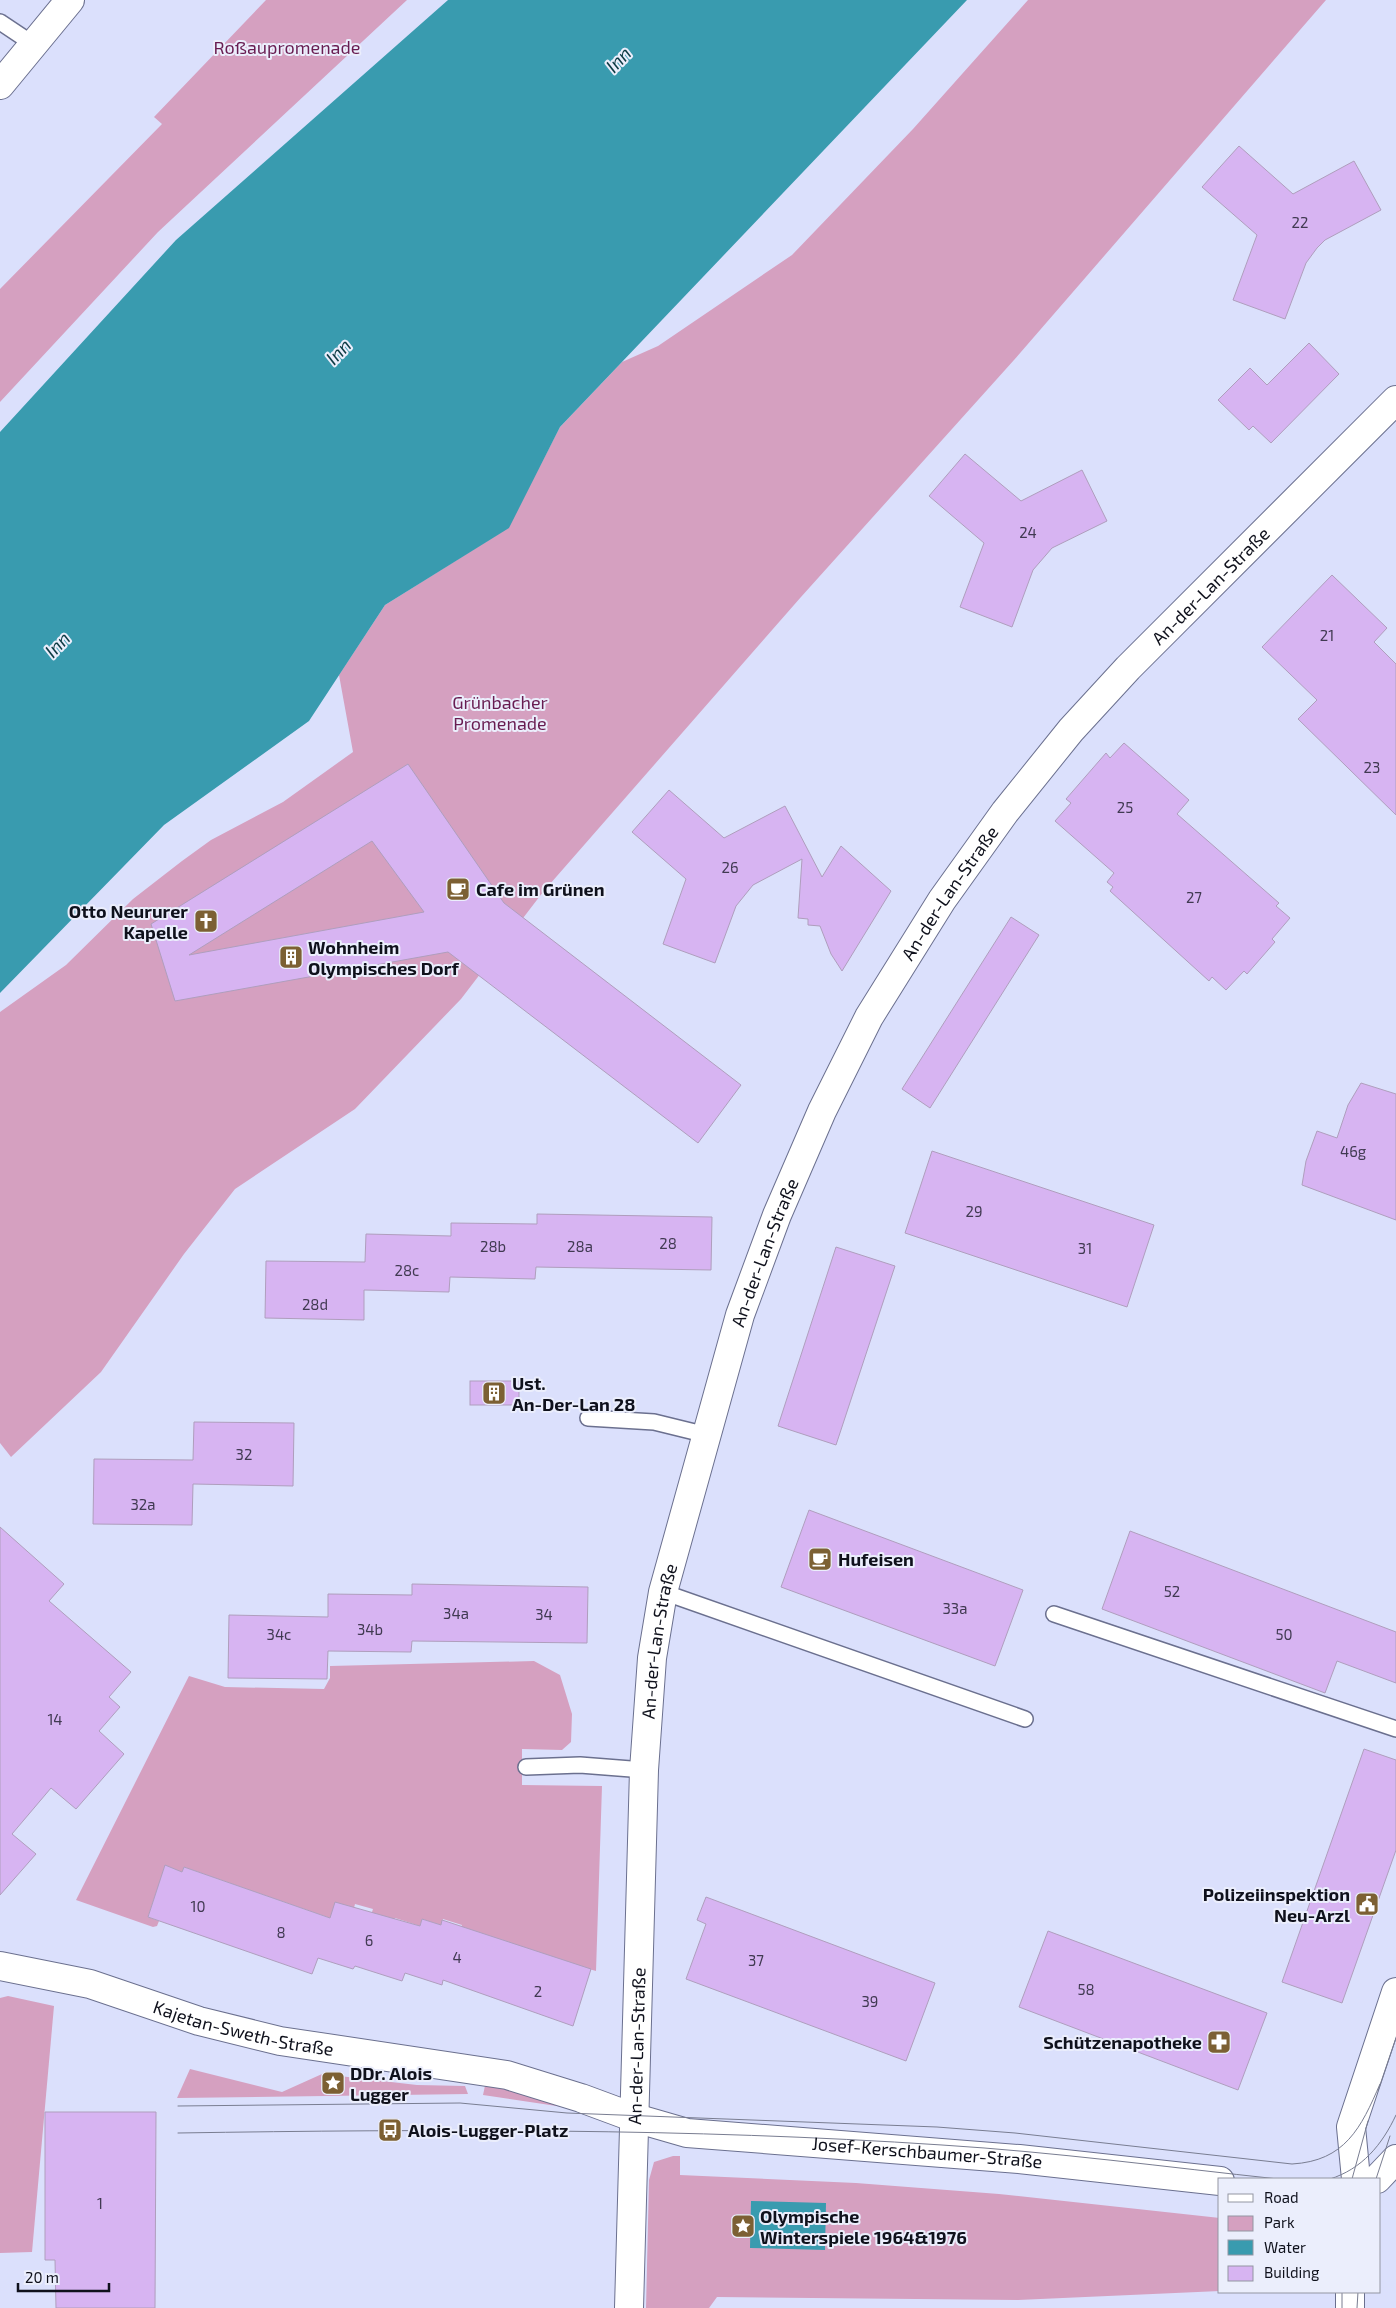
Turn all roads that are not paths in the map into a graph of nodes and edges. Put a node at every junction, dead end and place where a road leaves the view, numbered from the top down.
1 (70, 0) edge
2 (0, 22) edge
3 (33, 44) junction
4 (0, 85) edge
5 (1396, 400) edge
6 (588, 1418) dead end
7 (707, 1435) junction
8 (664, 1592) junction
9 (1054, 1614) dead end
10 (1025, 1719) dead end
11 (1396, 1729) edge
12 (526, 1767) dead end
13 (644, 1770) junction
14 (0, 1966) edge
15 (1396, 1992) edge
16 (635, 2118) junction
17 (1396, 2159) edge
18 (1356, 2178) edge
19 (1378, 2178) edge
20 (1218, 2181) edge
21 (1350, 2293) edge
22 (629, 2308) edge
23 (1350, 2308) edge

1 - 3 street
2 - 3 lane
3 - 4 street
5 - 7 street, An-der-Lan-Straße
6 - 7 lane
7 - 8 street, An-der-Lan-Straße
8 - 10 lane
8 - 13 street, An-der-Lan-Straße
9 - 11 lane
12 - 13 lane
13 - 16 street, An-der-Lan-Straße
14 - 16 street, Kajetan-Sweth-Straße
15 - 18 street
16 - 20 street, Josef-Kerschbaumer-Straße
16 - 22 street, An-der-Lan-Straße
17 - 19 street
21 - 23 street

